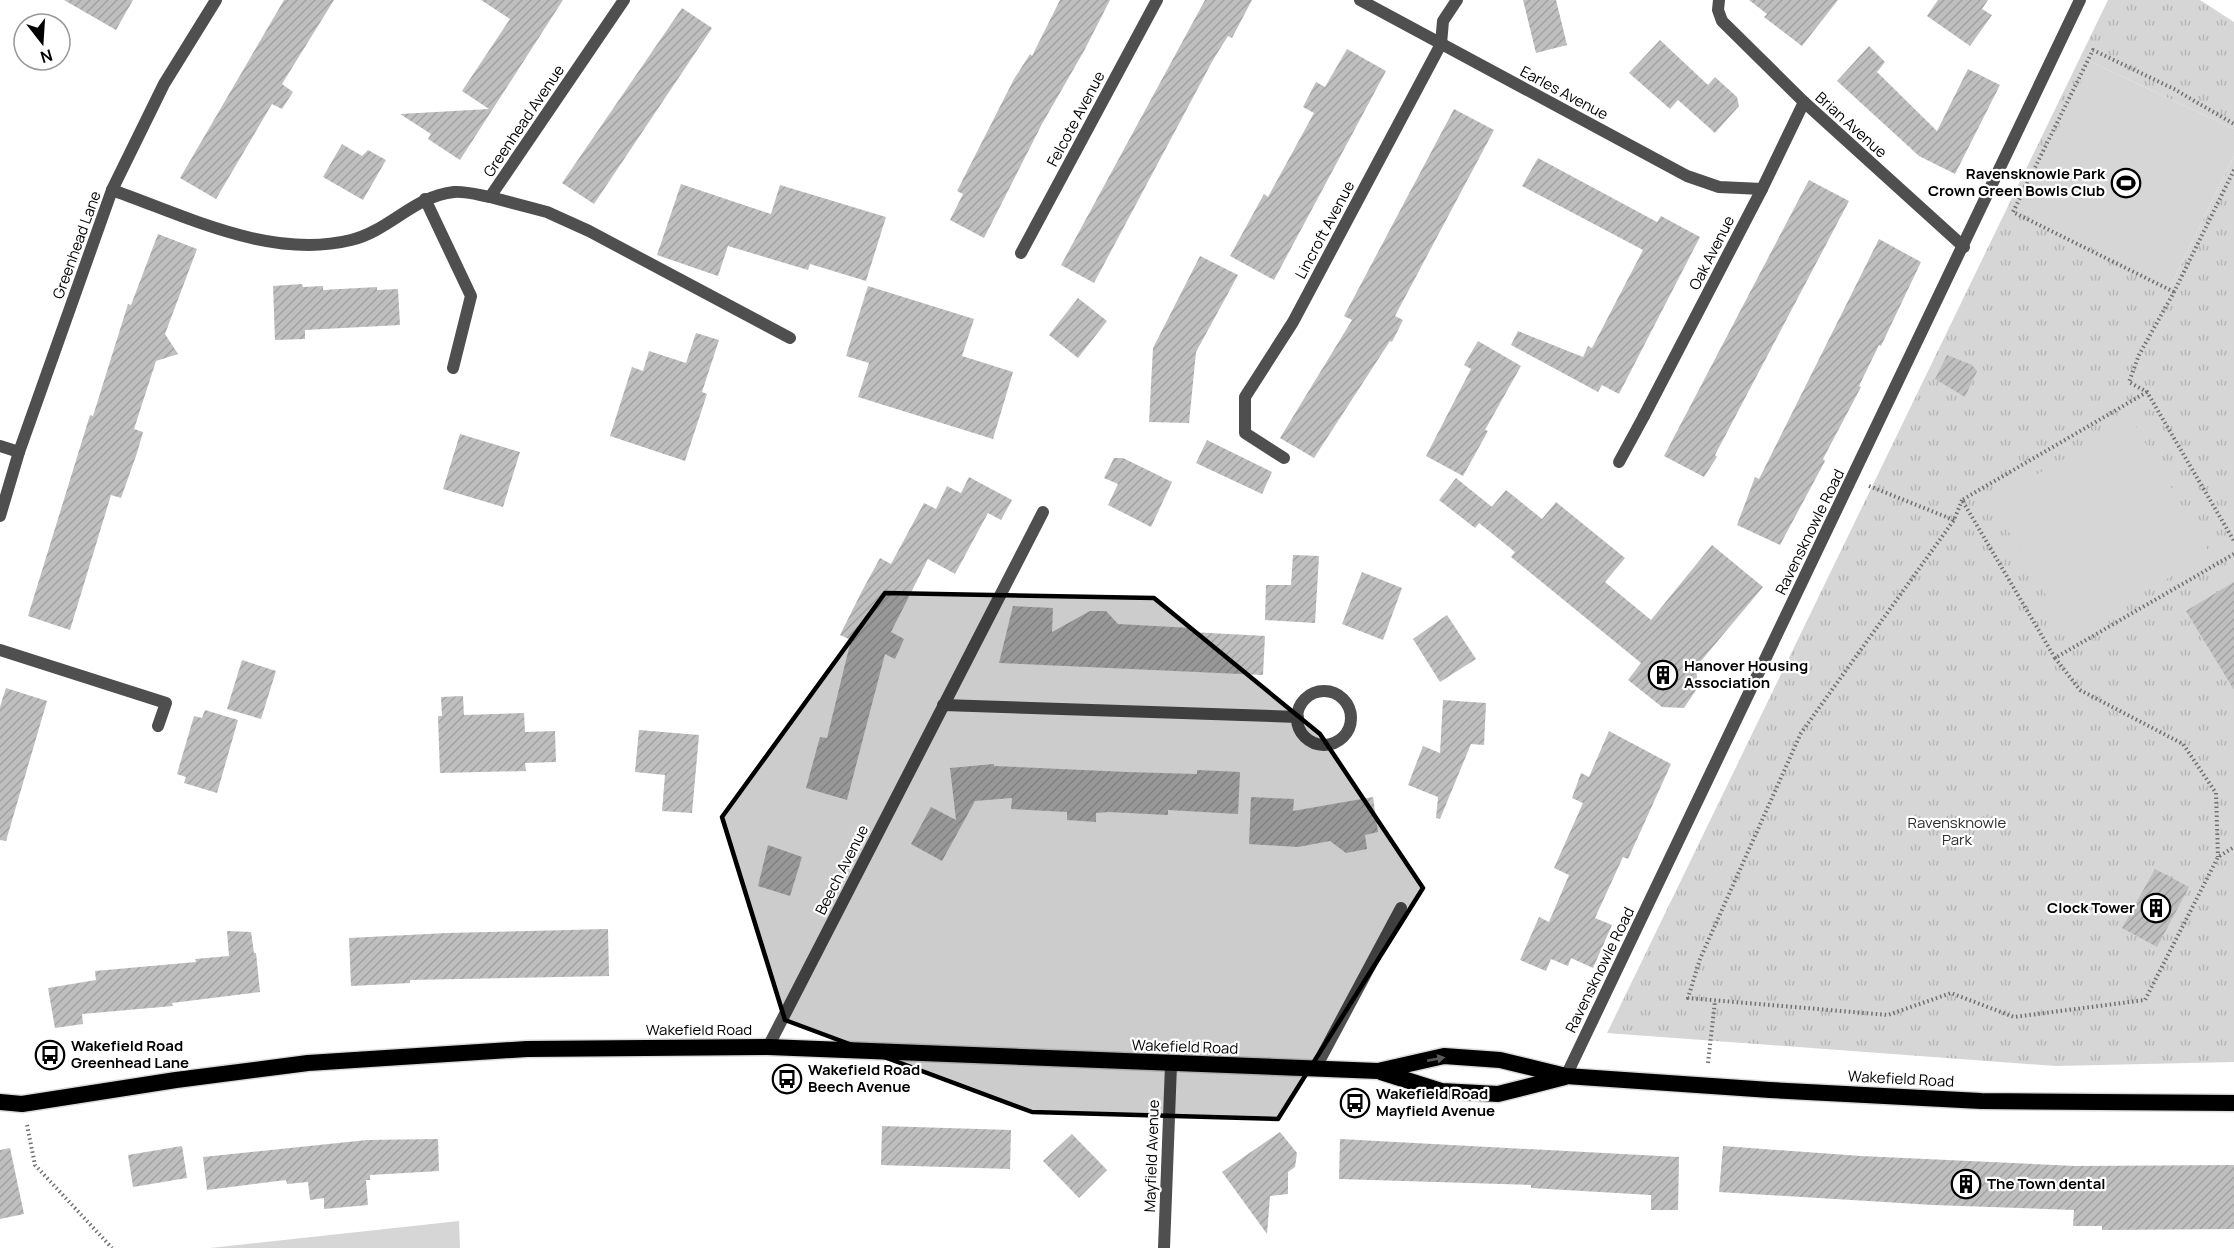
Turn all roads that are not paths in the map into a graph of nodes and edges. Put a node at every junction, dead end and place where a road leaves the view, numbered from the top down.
1 (216, 0) edge
2 (624, 0) edge
3 (1157, 0) edge
4 (1360, 0) edge
5 (1457, 0) edge
6 (1719, 0) edge
7 (2080, 0) edge
8 (1441, 44) junction
9 (1803, 102) junction
10 (1762, 189) junction
11 (112, 190) junction
12 (490, 197) junction
13 (425, 199) junction
14 (1964, 247) junction
15 (1021, 253) dead end
16 (790, 338) dead end
17 (453, 368) dead end
18 (0, 446) edge
19 (19, 452) junction
20 (1284, 458) dead end
21 (1619, 462) dead end
22 (1043, 512) dead end
23 (0, 516) edge
24 (0, 650) edge
25 (943, 705) junction
26 (1298, 717) junction
27 (158, 726) dead end
28 (1401, 908) dead end
29 (768, 1047) junction
30 (1171, 1065) junction
31 (1316, 1069) junction
32 (1378, 1071) junction
33 (1566, 1076) junction
34 (0, 1102) edge
35 (2234, 1103) edge
36 (22, 1104) junction
37 (0, 1115) edge
38 (1164, 1248) edge

1 - 11 street, Greenhead Lane
2 - 12 street, Greenhead Avenue
3 - 15 street, Felcote Avenue
4 - 8 street, Earles Avenue
5 - 8 street, Lincroft Avenue
6 - 9 street, Brian Avenue
7 - 14 street, Ravensknowle Road
8 - 10 street, Earles Avenue
8 - 20 street, Lincroft Avenue
9 - 10 street, Oak Avenue
9 - 14 street, Brian Avenue
10 - 21 street, Oak Avenue
11 - 13 street, Greenhead Avenue
11 - 19 street, Greenhead Lane
12 - 13 street, Greenhead Avenue
12 - 16 street
13 - 17 street
14 - 33 street, Ravensknowle Road
18 - 19 street
19 - 23 street, Greenhead Lane
22 - 25 street, Beech Avenue
24 - 27 street
25 - 26 street
25 - 29 street, Beech Avenue
26 - 26 street
28 - 31 street
29 - 30 highway, Wakefield Road
29 - 36 highway, Wakefield Road
30 - 31 highway, Wakefield Road
30 - 38 street, Mayfield Avenue
31 - 32 highway, Wakefield Road
32 -> 33 highway, Wakefield Road
32 - 33 highway, Wakefield Road
33 - 35 highway, Wakefield Road
34 - 36 highway, Wakefield Road
36 - 37 highway, Wakefield Road

